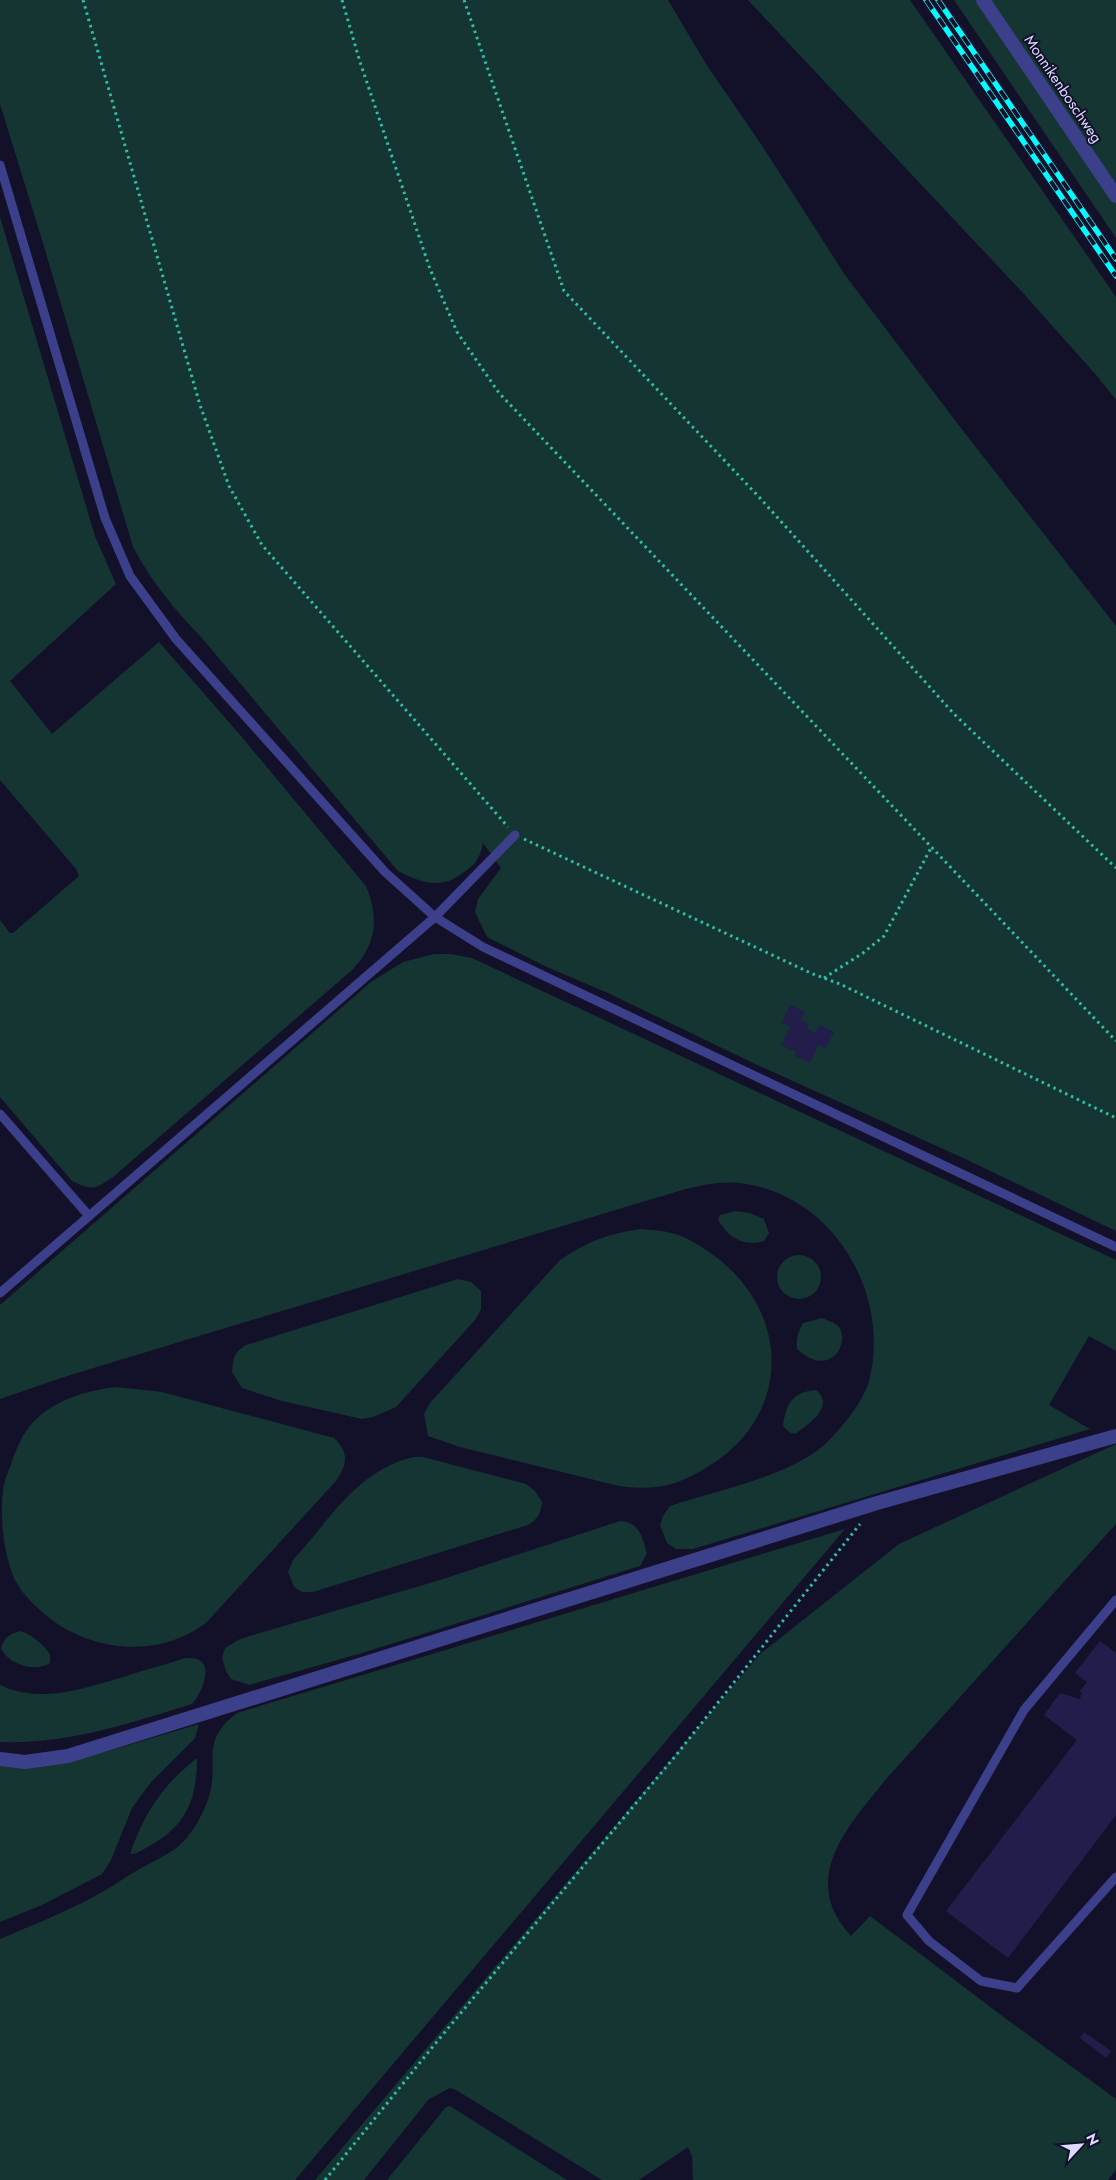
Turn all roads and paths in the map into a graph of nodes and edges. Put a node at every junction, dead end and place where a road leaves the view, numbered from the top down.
1 (83, 0) edge
2 (342, 0) edge
3 (464, 0) edge
4 (983, 0) edge
5 (0, 165) edge
6 (1116, 196) edge
7 (515, 835) junction
8 (932, 846) junction
9 (1116, 868) edge
10 (434, 917) junction
11 (824, 978) junction
12 (1116, 1041) edge
13 (0, 1114) edge
14 (1116, 1118) edge
15 (89, 1216) junction
16 (1116, 1248) edge
17 (0, 1294) edge
18 (1116, 1436) edge
19 (877, 1503) junction
20 (1116, 1600) edge
21 (0, 1759) edge
22 (1116, 1877) edge
23 (325, 2180) edge

1 - 7 path
2 - 8 path
3 - 9 path
4 - 6 street, Monnikenboschweg
5 - 10 lane
7 - 10 lane
7 - 11 path
8 - 11 path
8 - 12 path
10 - 15 lane
10 - 16 lane
11 - 14 path
13 - 15 lane
15 - 17 lane
18 - 19 street
19 - 21 street
19 - 23 path
20 - 22 lane

